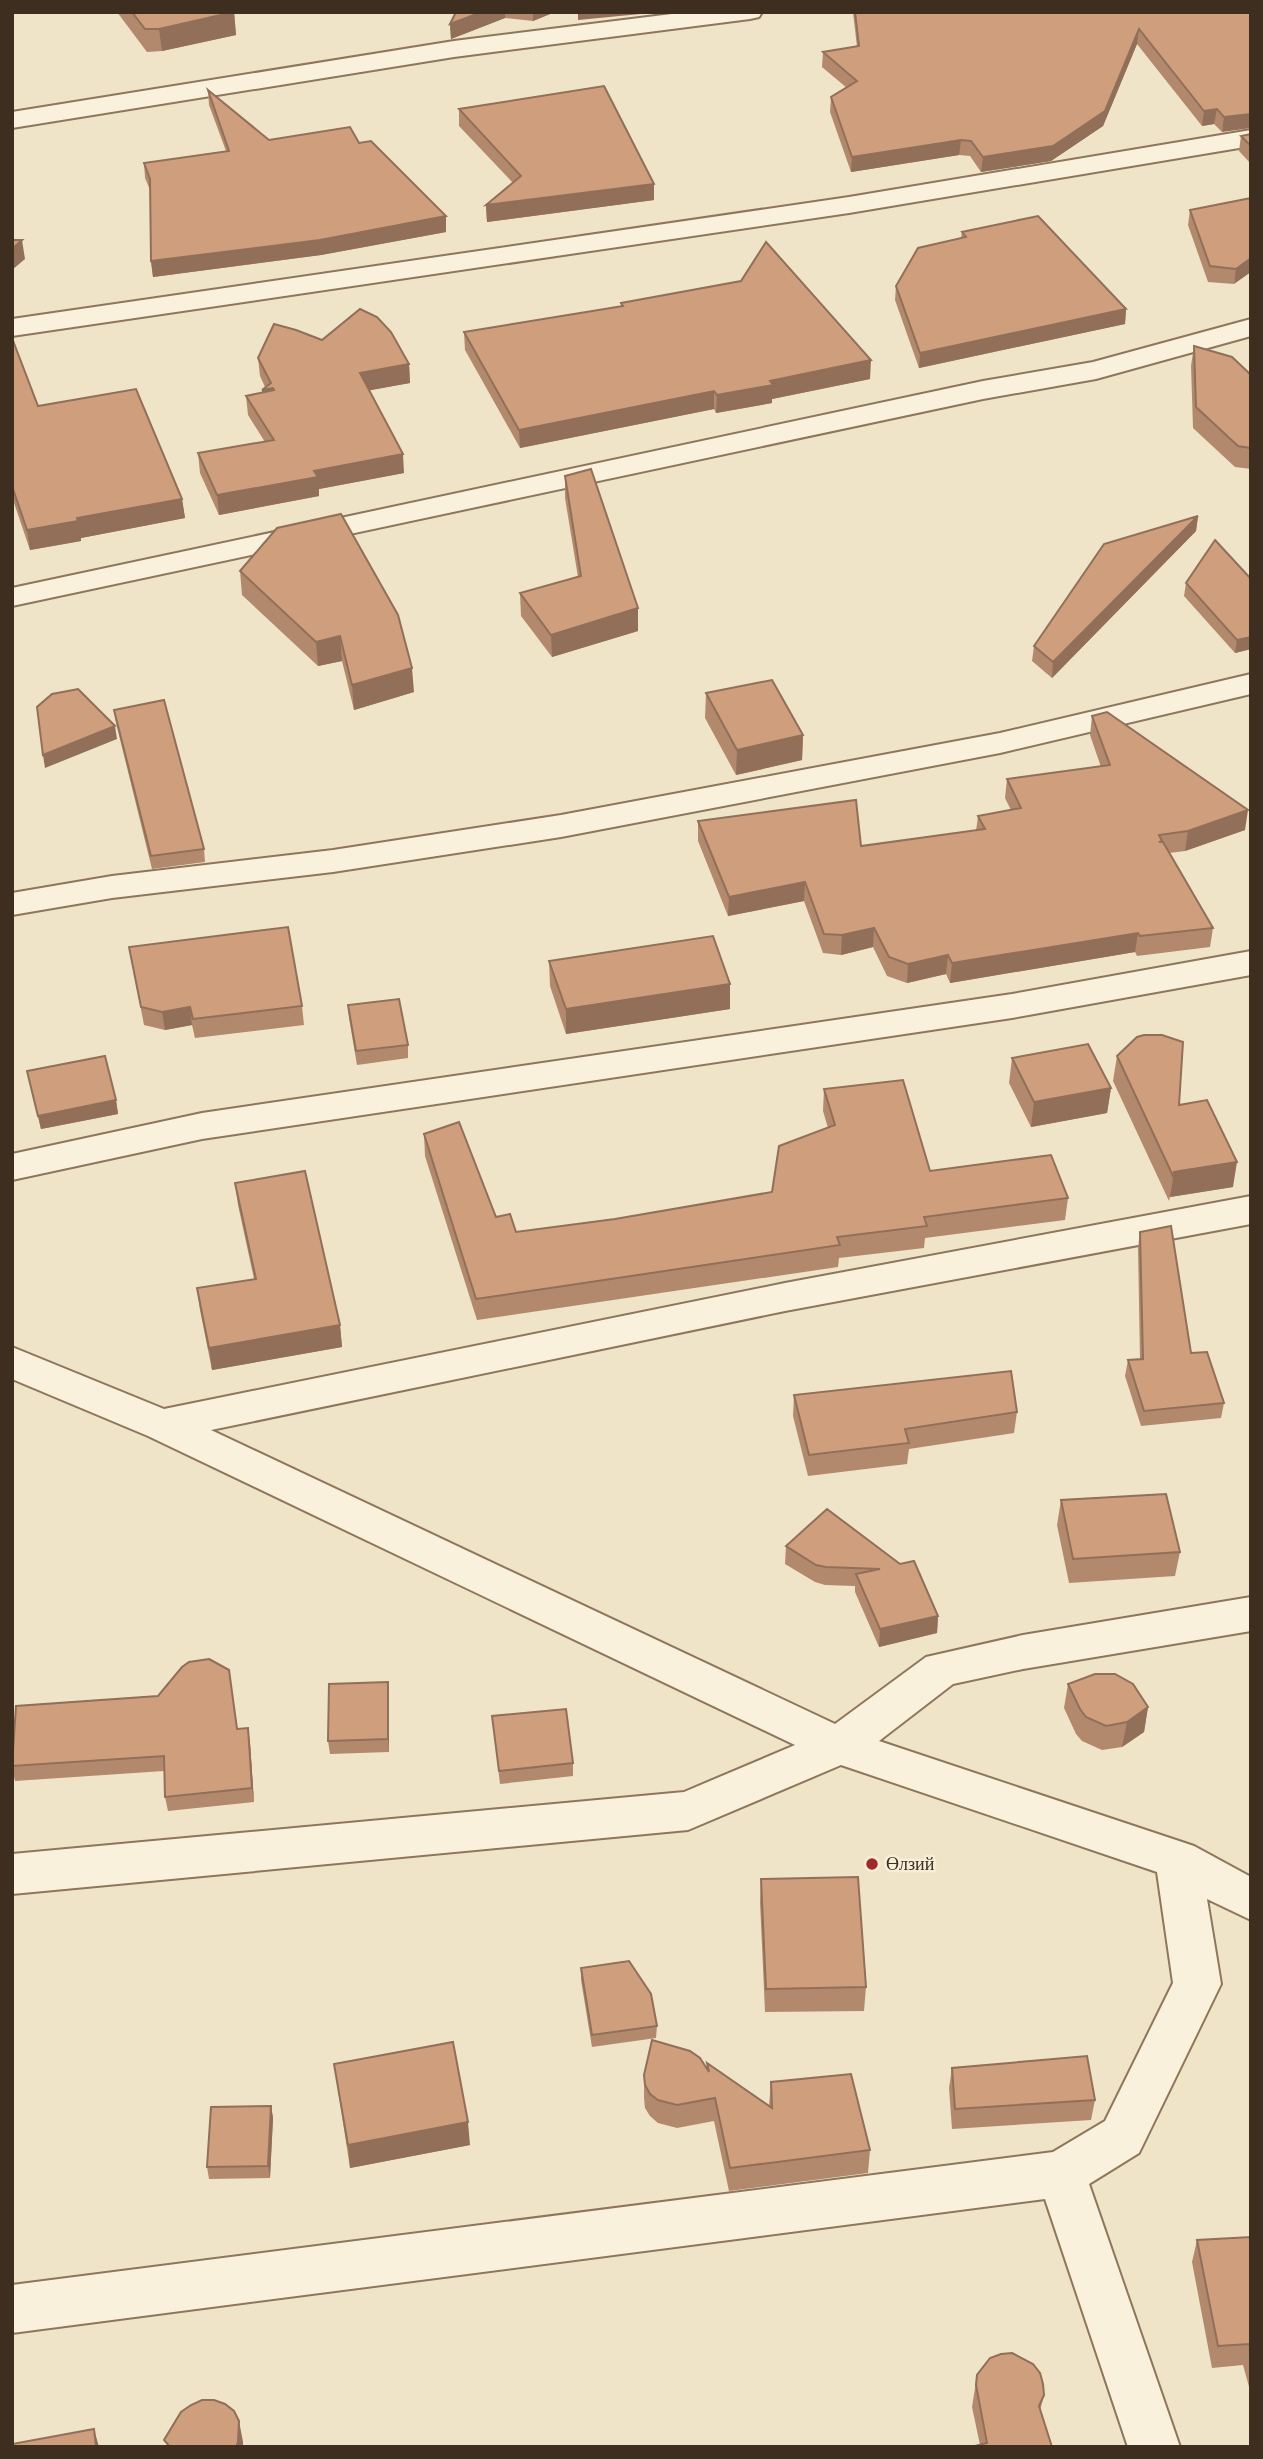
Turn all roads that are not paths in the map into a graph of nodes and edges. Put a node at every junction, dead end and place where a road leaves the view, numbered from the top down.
1 (750, 12) edge
2 (12, 120) edge
3 (1251, 138) edge
4 (1251, 327) edge
5 (12, 328) edge
6 (12, 597) edge
7 (1251, 684) edge
8 (12, 904) edge
9 (1251, 963) edge
10 (12, 1167) edge
11 (1251, 1210) edge
12 (12, 1362) edge
13 (162, 1425) junction
14 (1251, 1614) edge
15 (839, 1746) junction
16 (1178, 1860) junction
17 (12, 1874) edge
18 (1251, 1900) edge
19 (1061, 2174) junction
20 (12, 2309) edge
21 (1154, 2447) edge

1 - 2 street
3 - 5 street
4 - 6 street
7 - 8 street
9 - 10 street
11 - 13 street
12 - 13 street
13 - 15 street
14 - 15 street
15 - 16 street
15 - 17 street
16 - 18 street
16 - 19 street
19 - 20 street
19 - 21 street

